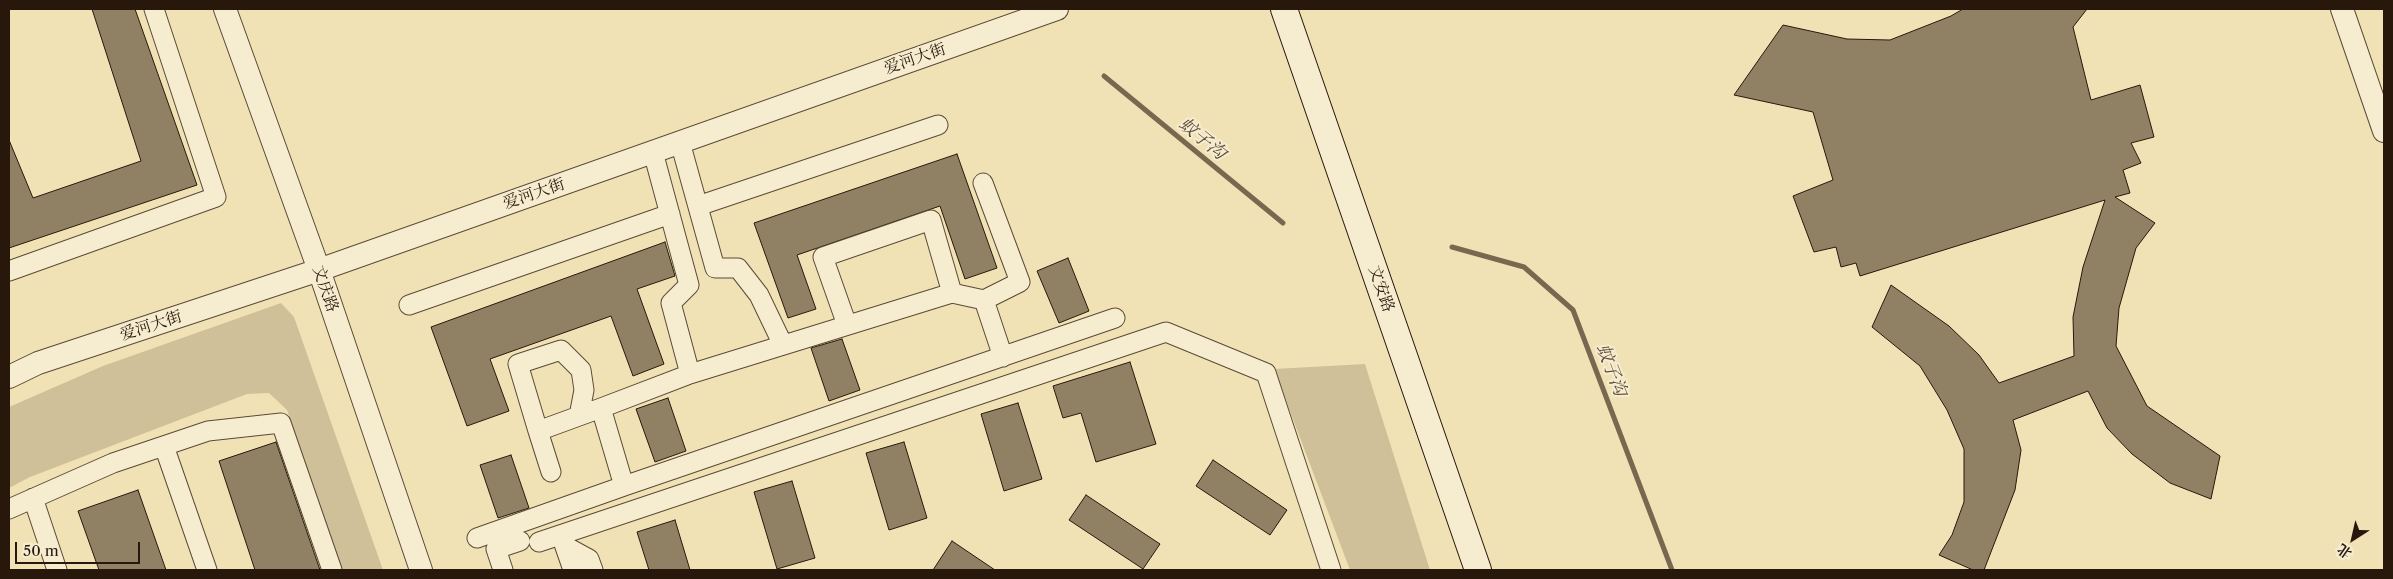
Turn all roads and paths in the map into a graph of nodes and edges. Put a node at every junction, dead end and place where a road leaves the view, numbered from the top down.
1 (154, 9) edge
2 (225, 9) edge
3 (1057, 9) edge
4 (1284, 9) edge
5 (2342, 9) edge
6 (938, 125) dead end
7 (2384, 131) edge
8 (680, 142) junction
9 (654, 152) junction
10 (983, 183) dead end
11 (698, 206) junction
12 (670, 214) junction
13 (319, 270) junction
14 (9, 271) edge
15 (952, 293) junction
16 (984, 300) junction
17 (408, 305) dead end
18 (1115, 318) dead end
19 (847, 325) junction
20 (783, 345) junction
21 (1003, 357) junction
22 (10, 372) edge
23 (690, 374) junction
24 (600, 408) junction
25 (579, 416) junction
26 (538, 431) junction
27 (164, 446) junction
28 (551, 472) dead end
29 (624, 486) junction
30 (33, 498) junction
31 (9, 509) edge
32 (477, 538) dead end
33 (520, 541) dead end
34 (563, 541) junction
35 (539, 542) dead end
36 (57, 570) edge
37 (206, 570) edge
38 (332, 570) edge
39 (421, 570) edge
40 (503, 570) edge
41 (574, 570) edge
42 (593, 570) edge
43 (1331, 570) edge
44 (1478, 570) edge

1 - 14 street
2 - 13 street, 文庆路
3 - 8 street, 爱河大街
4 - 44 main road, 文安路
5 - 7 street
6 - 11 street
8 - 9 street, 爱河大街
8 - 11 street
9 - 12 street
9 - 13 street, 爱河大街
10 - 16 street
11 - 20 street
12 - 17 street
12 - 23 street
13 - 22 street, 爱河大街
13 - 39 street, 文庆路
15 - 16 street
15 - 19 street
15 - 19 street
16 - 21 street
18 - 21 street
19 - 20 street
20 - 23 street
21 - 29 street
23 - 24 street
24 - 25 street
24 - 29 street
25 - 26 street
25 - 26 street
26 - 28 street
27 - 30 street
27 - 37 street
27 - 38 street
29 - 32 street
30 - 31 street
30 - 36 street
33 - 40 street
34 - 35 street
34 - 41 street
34 - 42 street
34 - 43 street

